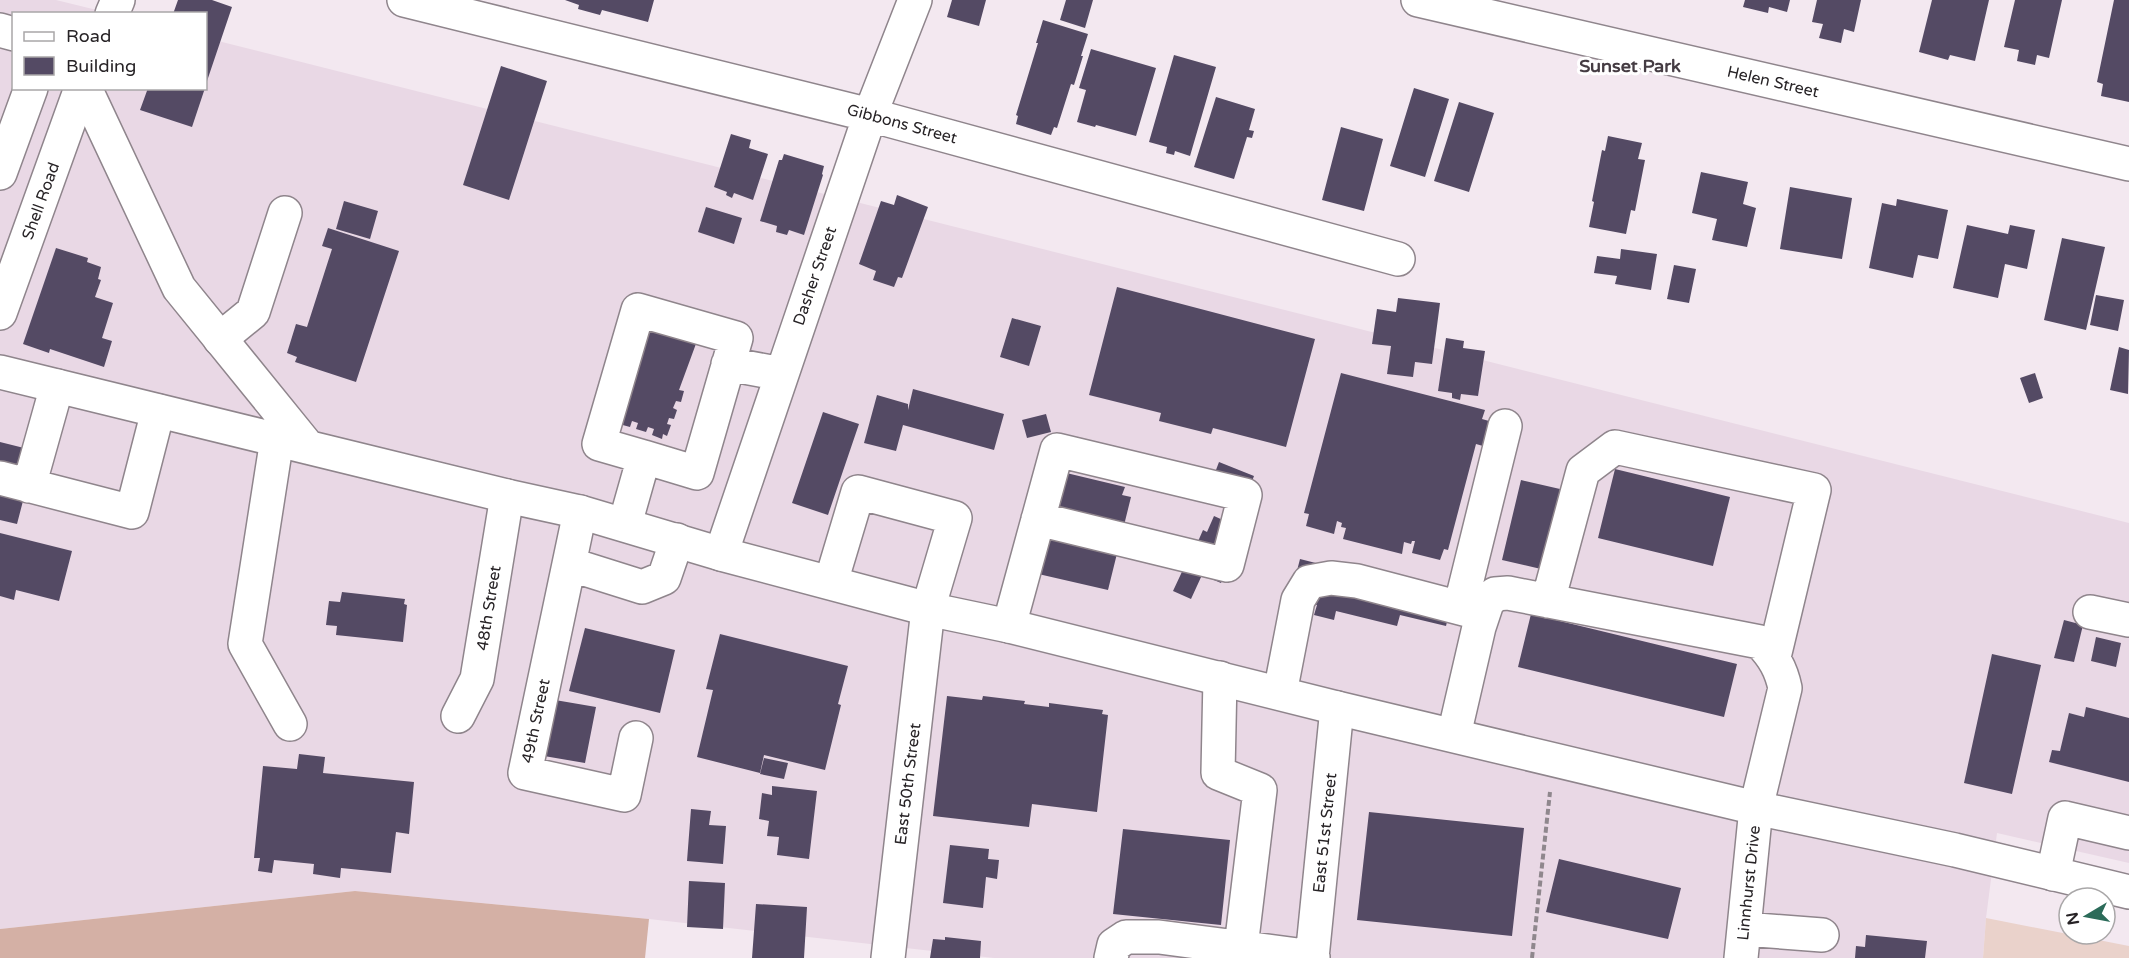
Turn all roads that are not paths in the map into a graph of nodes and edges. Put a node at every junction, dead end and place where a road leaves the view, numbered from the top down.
1 (404, 0) edge
2 (915, 0) edge
3 (1418, 0) edge
4 (30, 90) edge
5 (82, 90) edge
6 (84, 90) edge
7 (870, 115) junction
8 (2129, 164) edge
9 (0, 173) edge
10 (285, 213) dead end
11 (1398, 259) dead end
12 (0, 313) edge
13 (220, 339) junction
14 (728, 364) junction
15 (0, 372) edge
16 (782, 374) junction
17 (57, 386) junction
18 (158, 411) junction
19 (1505, 426) dead end
20 (292, 443) junction
21 (705, 445) junction
22 (644, 457) junction
23 (754, 457) junction
24 (15, 482) edge
25 (507, 496) junction
26 (580, 512) junction
27 (1038, 519) junction
28 (625, 524) junction
29 (677, 540) junction
30 (721, 554) junction
31 (569, 564) junction
32 (831, 582) junction
33 (1548, 601) junction
34 (928, 609) junction
35 (1472, 611) junction
36 (2090, 612) dead end
37 (2129, 620) edge
38 (1009, 626) junction
39 (1774, 657) junction
40 (1220, 678) junction
41 (1280, 693) junction
42 (1337, 708) junction
43 (458, 716) dead end
44 (290, 724) dead end
45 (1454, 735) junction
46 (636, 738) dead end
47 (1756, 808) junction
48 (2129, 833) edge
49 (2053, 874) junction
50 (2129, 892) edge
51 (1821, 935) dead end
52 (1743, 943) edge
53 (1241, 947) junction
54 (1312, 957) edge
55 (888, 958) edge
56 (1112, 958) edge

1 - 7 street, Gibbons Street
2 - 7 street, Dasher Street
3 - 8 street, Helen Street
4 - 9 street
5 - 12 street, Shell Road
6 - 13 street
7 - 11 street, Gibbons Street
7 - 16 street, Dasher Street
10 - 13 street
13 - 20 street
14 - 16 street
14 - 21 street
14 - 22 street
15 - 17 street
16 - 23 street, Dasher Street
17 - 18 street
17 - 24 street
18 - 20 street
18 - 24 street
19 - 35 street
20 - 25 street
20 - 44 street
21 - 22 street
21 - 23 street
22 - 28 street
23 - 30 street, Dasher Street
25 - 26 street
25 - 43 street, 48th Street
26 - 28 street
26 - 31 street, 49th Street
27 - 27 street
27 - 38 street
28 - 29 street
29 - 30 street
29 - 31 street
30 - 32 street
31 - 46 street, 49th Street
32 - 34 street
32 - 34 street, East 50th Street
33 - 35 street
33 - 39 street
33 - 39 street
34 - 38 street
34 - 55 street, East 50th Street
35 - 41 street
35 - 45 street
36 - 37 street
38 - 40 street
39 - 47 street, Linnhurst Drive
40 - 41 street
40 - 53 street
41 - 42 street
42 - 45 street
42 - 54 street, East 51st Street
45 - 47 street
47 - 49 street
47 - 52 street, Linnhurst Drive
48 - 49 street
49 - 50 street
51 - 52 street
53 - 54 street
53 - 56 street

